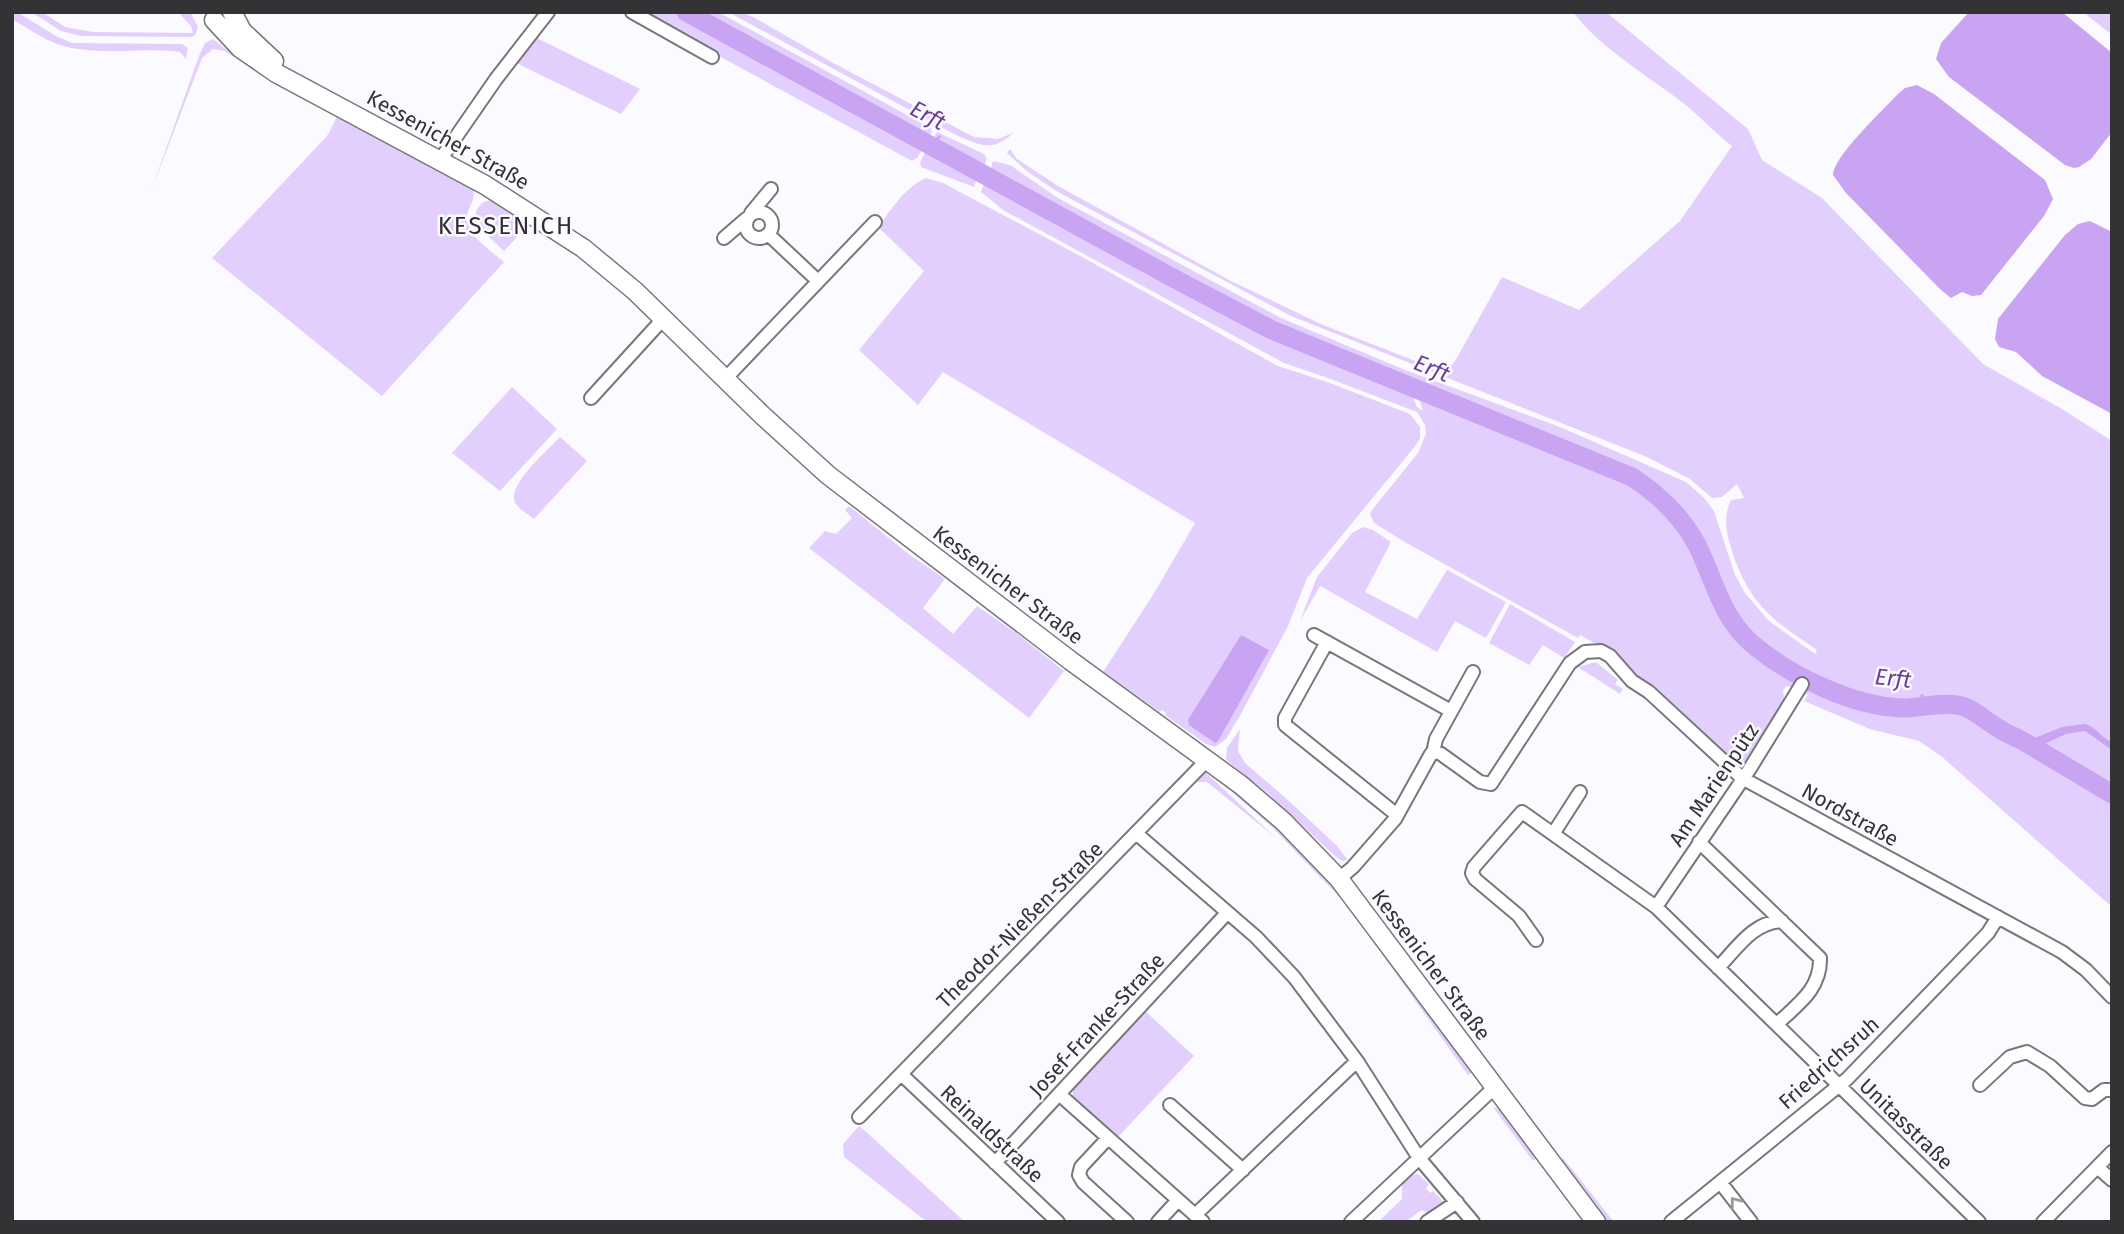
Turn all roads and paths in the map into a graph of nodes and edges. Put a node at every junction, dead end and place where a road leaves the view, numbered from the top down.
1 (548, 12) edge
2 (632, 12) edge
3 (218, 14) edge
4 (712, 57) dead end
5 (440, 160) junction
6 (771, 189) dead end
7 (749, 216) junction
8 (875, 222) dead end
9 (768, 234) junction
10 (724, 238) dead end
11 (818, 281) junction
12 (664, 318) junction
13 (725, 379) junction
14 (591, 398) dead end
15 (1314, 635) dead end
16 (1327, 642) junction
17 (1473, 672) dead end
18 (1802, 684) dead end
19 (1451, 711) junction
20 (1433, 753) junction
21 (1209, 760) junction
22 (1742, 778) junction
23 (1580, 792) dead end
24 (1397, 815) junction
25 (1137, 834) junction
26 (1553, 834) junction
27 (1699, 842) junction
28 (1339, 879) junction
29 (1656, 907) junction
30 (1227, 913) junction
31 (1998, 917) junction
32 (1782, 922) junction
33 (1536, 940) dead end
34 (1718, 968) junction
35 (2112, 997) edge
36 (1777, 1024) junction
37 (1357, 1061) junction
38 (901, 1074) junction
39 (1839, 1085) junction
40 (1980, 1086) dead end
41 (1494, 1088) junction
42 (2112, 1090) edge
43 (1059, 1094) junction
44 (1171, 1105) dead end
45 (859, 1117) dead end
46 (1108, 1138) junction
47 (2112, 1152) edge
48 (1419, 1158) junction
49 (995, 1163) junction
50 (2097, 1167) junction
51 (1242, 1170) junction
52 (2112, 1181) edge
53 (1720, 1182) junction
54 (1178, 1200) junction
55 (1457, 1202) junction
56 (1199, 1218) edge
57 (1058, 1222) edge
58 (1127, 1222) edge
59 (1158, 1222) edge
60 (1351, 1222) edge
61 (1427, 1222) edge
62 (1474, 1222) edge
63 (1596, 1222) edge
64 (1671, 1222) edge
65 (1751, 1222) edge
66 (1979, 1222) edge
67 (2043, 1222) edge

1 - 5 street
2 - 4 street
3 - 5 main road, Kessenicher Straße
5 - 12 main road, Kessenicher Straße
6 - 7 street
7 - 9 street
7 - 9 street
7 - 10 street
8 - 11 street
9 - 11 street
11 - 13 street
12 - 13 main road, Kessenicher Straße
12 - 14 street
13 - 21 main road, Kessenicher Straße
15 - 16 street
16 - 19 street
16 - 24 street
17 - 19 street
18 - 22 street, Am Marienpütz
19 - 20 street
20 - 22 street, Nordstraße
20 - 24 street
21 - 25 street, Theodor-Nießen-Straße
21 - 28 main road, Kessenicher Straße
22 - 27 street, Am Marienpütz
22 - 31 street, Nordstraße
23 - 26 street
24 - 28 street
25 - 30 street
25 - 38 street, Theodor-Nießen-Straße
26 - 29 street, Unitasstraße
26 - 33 street, Unitasstraße
27 - 29 street, Am Marienpütz
27 - 32 street
28 - 41 main road, Kessenicher Straße
29 - 34 street, Unitasstraße
30 - 37 street
30 - 43 street, Josef-Franke-Straße
31 - 35 street, Nordstraße
31 - 39 street, Friedrichsruh
32 - 34 street
32 - 36 street
34 - 36 street, Unitasstraße
36 - 39 street, Unitasstraße
37 - 48 street
37 - 51 street
38 - 45 street, Theodor-Nießen-Straße
38 - 49 street, Reinaldstraße
39 - 53 street, Friedrichsruh
39 - 66 street, Unitasstraße
40 - 42 street
41 - 48 street
41 - 63 main road, Kessenicher Straße
43 - 46 street
43 - 49 street, Josef-Franke-Straße
44 - 51 street
46 - 54 street
46 - 58 street
47 - 50 street
48 - 55 street
48 - 60 street
49 - 57 street, Reinaldstraße
50 - 52 street
50 - 67 street
51 - 56 street
53 - 64 street, Friedrichsruh
65 -> 53 street
54 - 56 street
54 - 59 street
55 - 61 street
55 - 62 street

